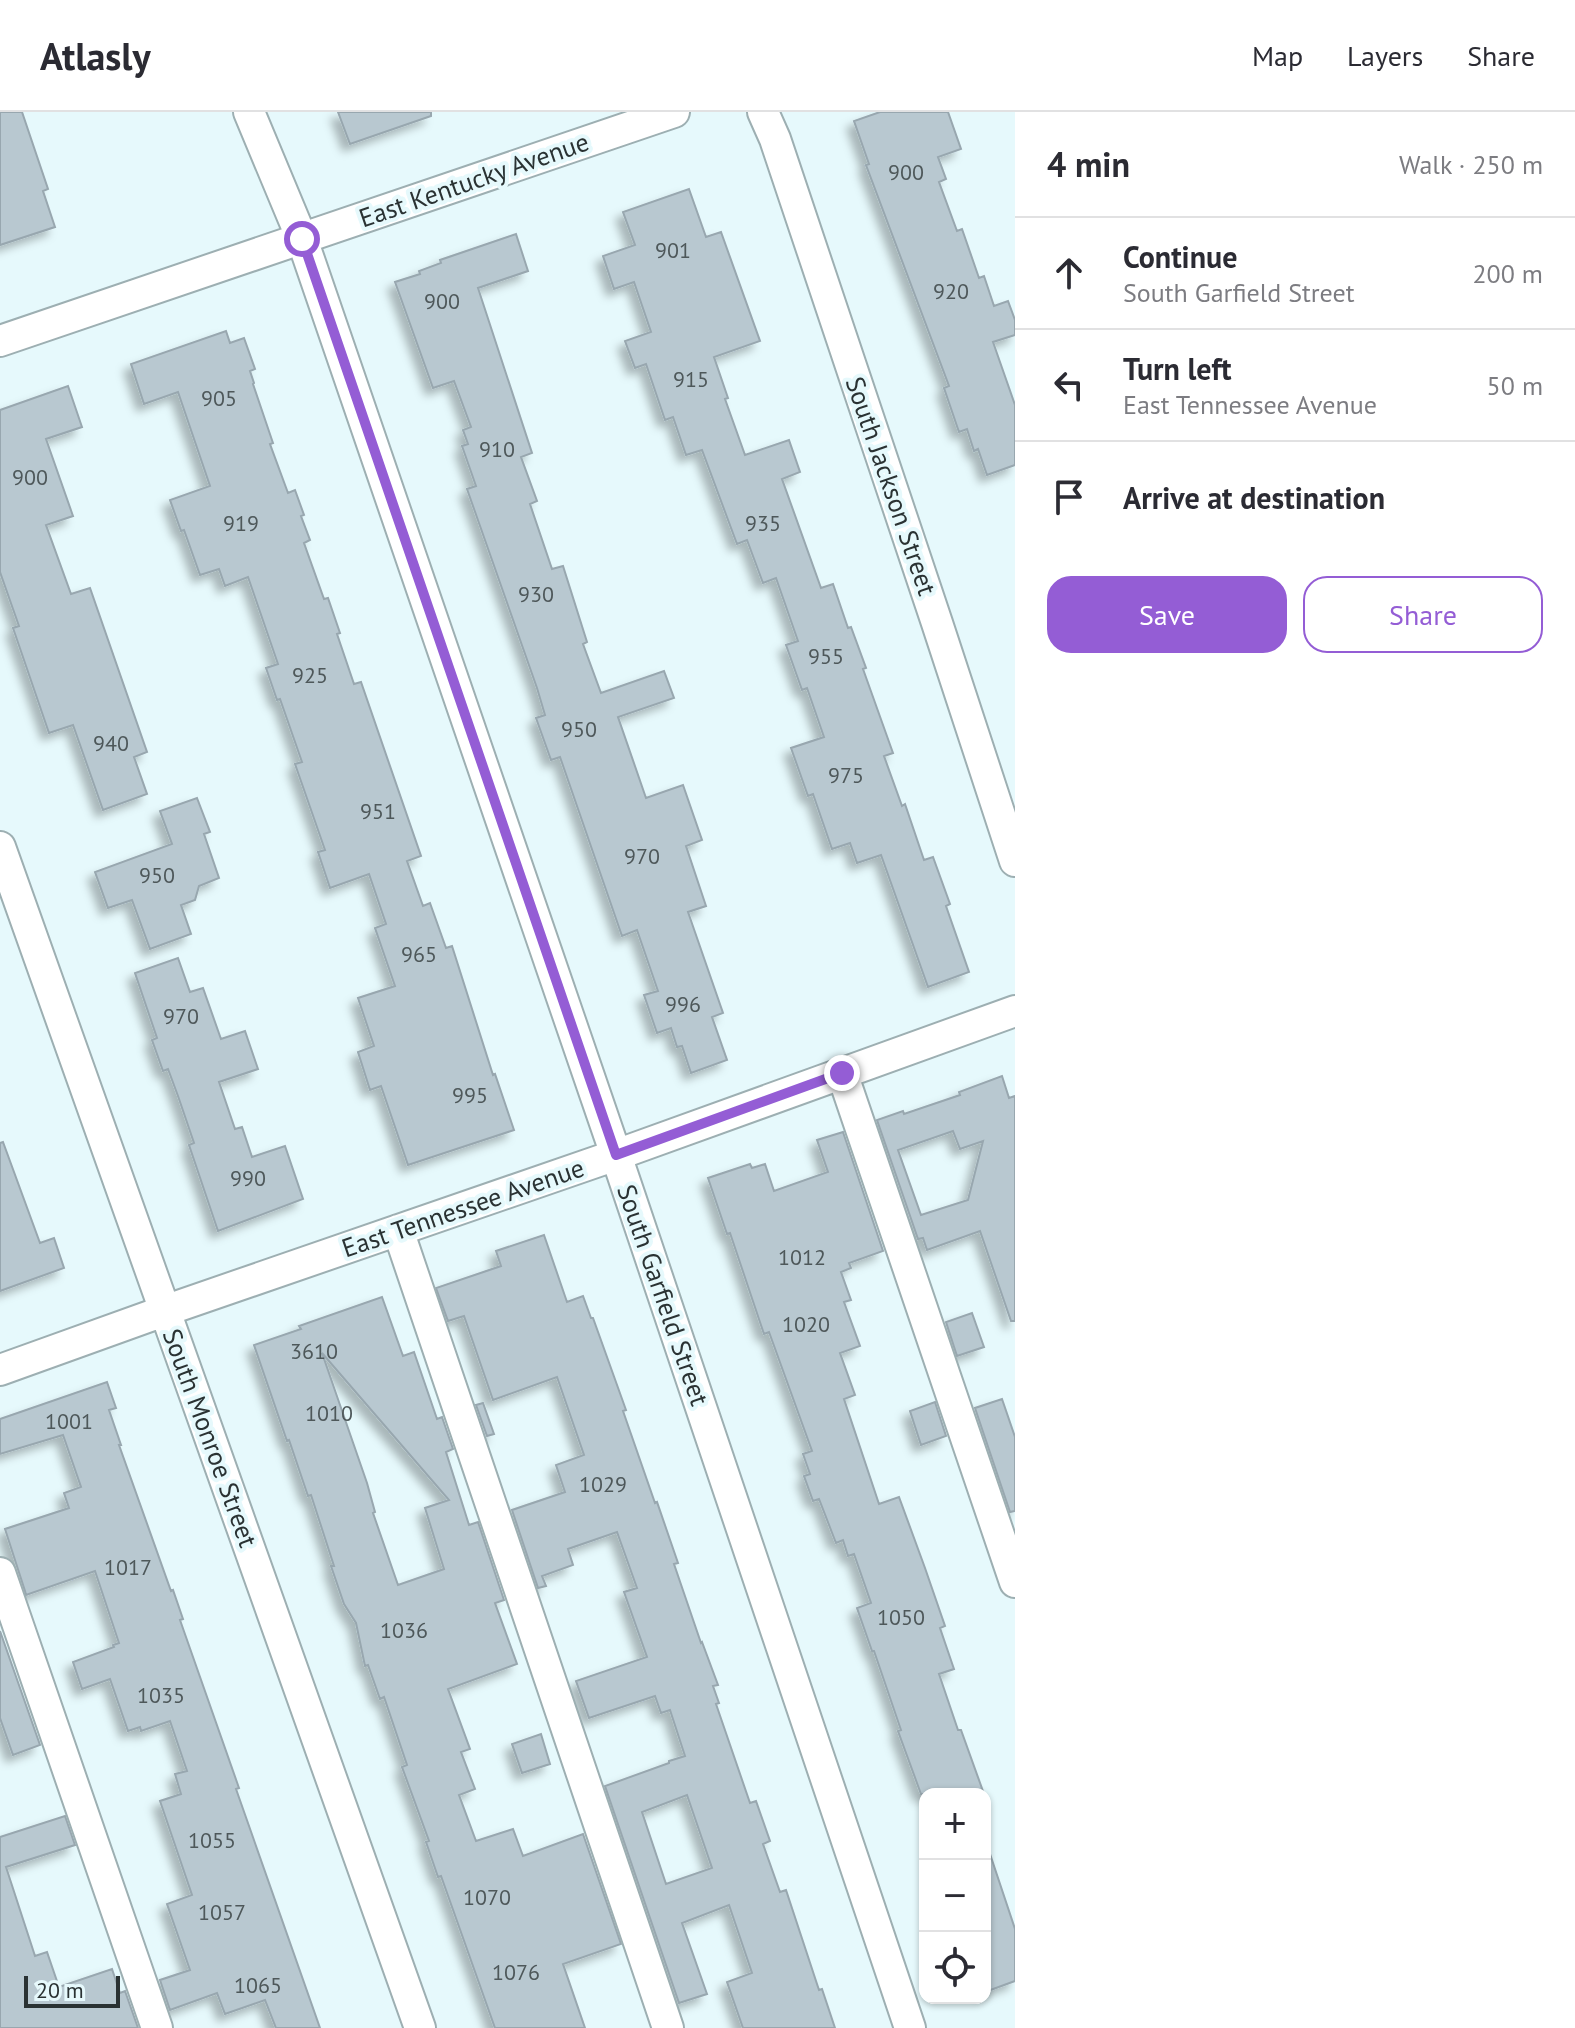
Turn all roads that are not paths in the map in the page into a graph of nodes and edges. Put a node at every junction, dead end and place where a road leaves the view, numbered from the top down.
1 (249, 112) edge
2 (674, 112) edge
3 (763, 112) edge
4 (302, 239) junction
5 (0, 341) edge
6 (0, 847) edge
7 (1015, 861) edge
8 (1015, 1011) edge
9 (842, 1073) junction
10 (616, 1155) junction
11 (398, 1230) junction
12 (164, 1311) junction
13 (0, 1370) edge
14 (0, 1573) edge
15 (1015, 1582) edge
16 (157, 2028) edge
17 (420, 2028) edge
18 (668, 2028) edge
19 (910, 2028) edge

1 - 4 street, South Garfield Street
2 - 4 street, East Kentucky Avenue
3 - 7 street, South Jackson Street
4 - 5 street, East Kentucky Avenue
4 - 10 street, South Garfield Street
6 - 12 street, South Monroe Street
8 - 9 street, East Tennessee Avenue
9 - 10 street, East Tennessee Avenue
9 - 15 street
10 - 11 street, East Tennessee Avenue
10 - 19 street, South Garfield Street
11 - 12 street, East Tennessee Avenue
11 - 18 street
12 - 13 street, East Tennessee Avenue
12 - 17 street, South Monroe Street
14 - 16 street

